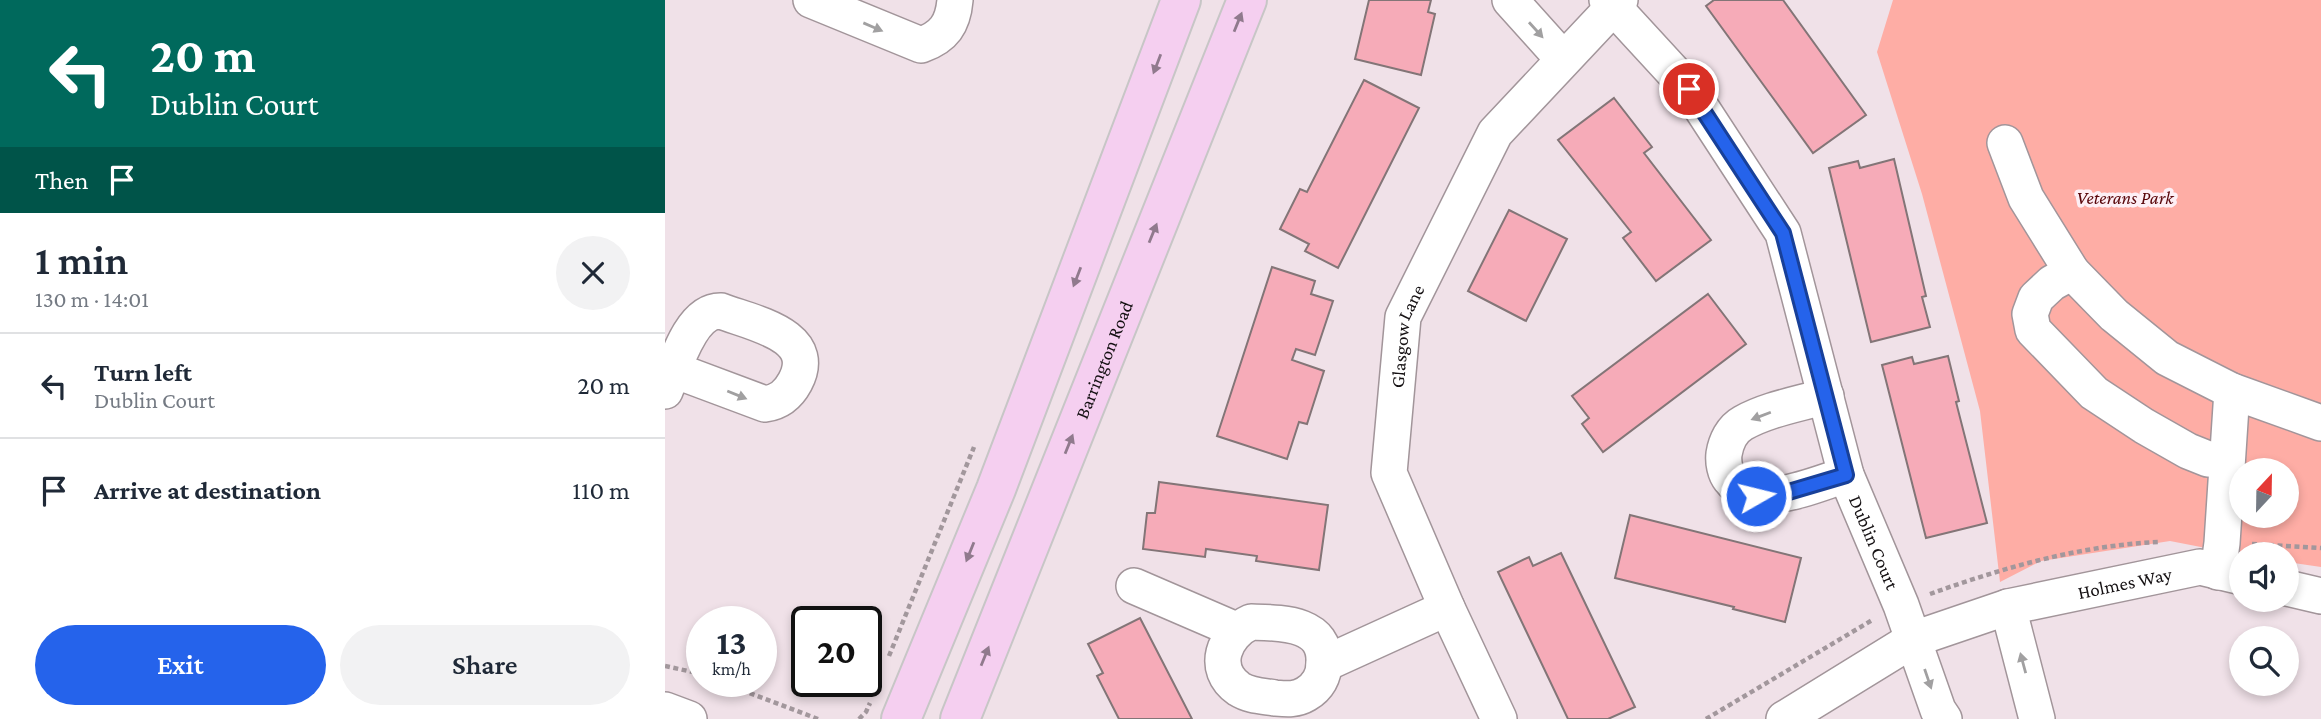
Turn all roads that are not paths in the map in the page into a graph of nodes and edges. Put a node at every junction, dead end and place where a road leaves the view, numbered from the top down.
1 (811, 0) edge
2 (955, 0) edge
3 (1181, 0) edge
4 (1247, 0) edge
5 (1510, 0) edge
6 (1613, 2) edge
7 (1563, 59) junction
8 (2005, 143) dead end
9 (2072, 272) junction
10 (2232, 391) junction
11 (1826, 396) junction
12 (2321, 423) edge
13 (2227, 460) junction
14 (1846, 475) junction
15 (2229, 571) edge
16 (2229, 575) edge
17 (1134, 586) dead end
18 (2299, 591) edge
19 (2321, 596) edge
20 (2008, 607) junction
21 (1447, 608) junction
22 (1236, 630) junction
23 (1914, 639) junction
24 (1324, 664) junction
25 (665, 710) edge
26 (884, 715) edge
27 (689, 719) edge
28 (960, 719) edge
29 (1499, 719) edge
30 (1784, 719) edge
31 (1944, 719) edge
32 (2037, 719) edge

1 -> 2 street
3 -> 26 main road
28 -> 4 main road, Barrington Road
5 -> 7 street
6 - 7 street, Glasgow Lane
6 - 11 street, Dublin Court
7 - 21 street, Glasgow Lane
8 - 9 street
9 - 10 street
9 - 13 street
10 - 12 street
10 - 13 street
11 - 14 street, Dublin Court
11 -> 14 street
13 - 15 street
14 - 23 street, Dublin Court
16 - 20 street, Holmes Way
17 - 22 street
18 - 19 street
20 - 23 street, Holmes Way
32 -> 20 street
21 - 24 street
21 - 29 street, Glasgow Lane
22 - 24 street
22 - 24 street
23 - 30 street, Holmes Way
23 -> 31 street
25 - 27 street

